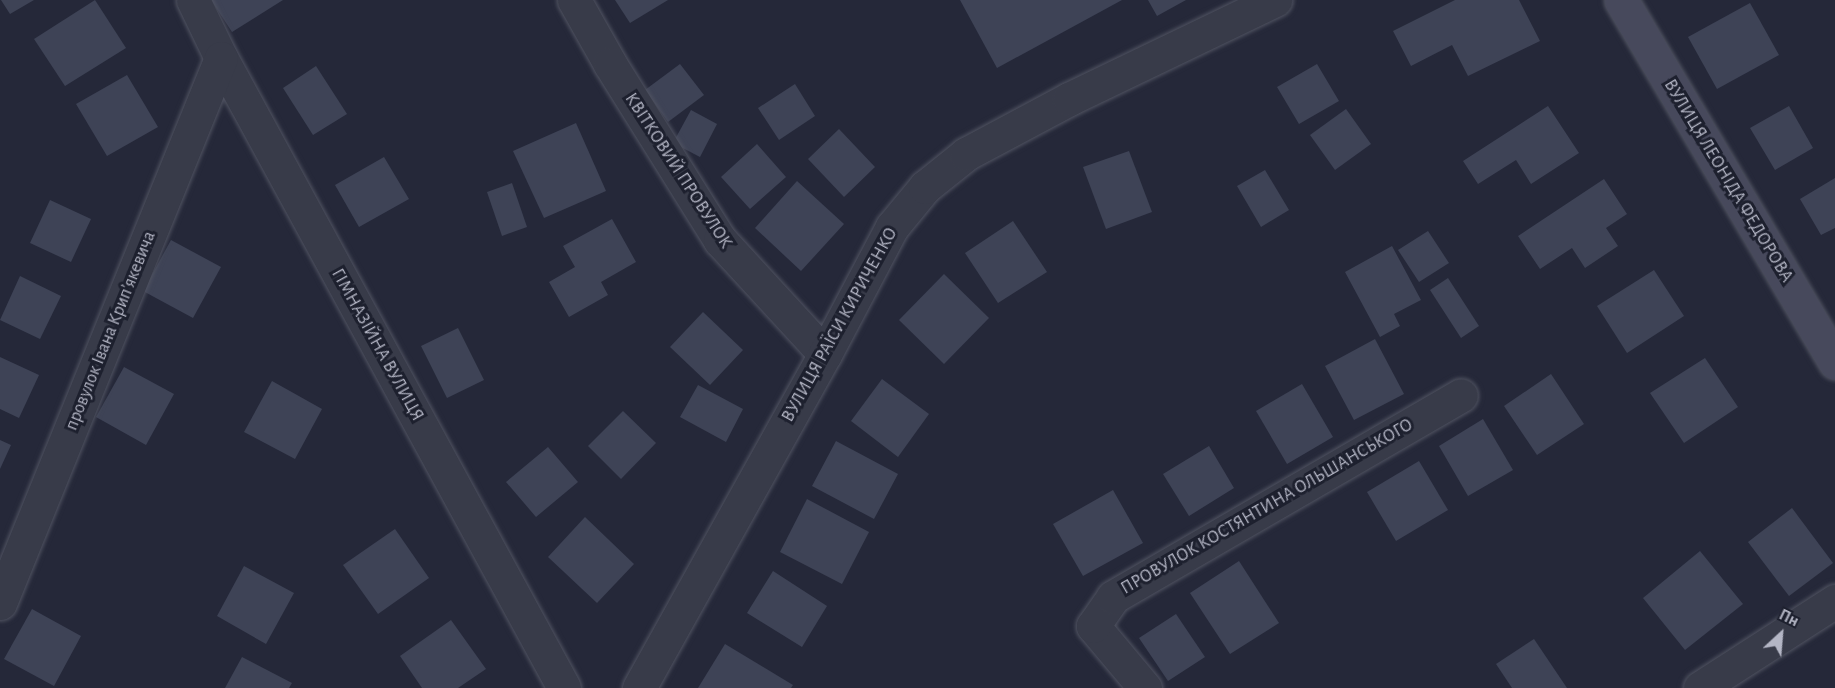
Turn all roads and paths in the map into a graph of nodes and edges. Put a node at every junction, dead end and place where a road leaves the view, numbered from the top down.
1 (193, 0) edge
2 (574, 0) edge
3 (1275, 0) edge
4 (1621, 0) edge
5 (221, 58) junction
6 (825, 354) junction
7 (1835, 362) edge
8 (1461, 395) dead end
9 (1835, 601) edge
10 (0, 603) edge
11 (564, 688) edge
12 (639, 688) edge
13 (1145, 688) edge
14 (1700, 688) edge

1 - 5 street, ГІМНАЗІЙНА ВУЛИЦЯ
2 - 6 street, КВІТКОВИЙ ПРОВУЛОК
3 - 6 street, ВУЛИЦЯ РАЇСИ КИРИЧЕНКО
4 - 7 street, ВУЛИЦЯ ЛЕОНІДА ФЕДОРОВА
5 - 10 street, провулок Івана Крипʼякевича
5 - 11 street, ГІМНАЗІЙНА ВУЛИЦЯ
6 - 12 street, ВУЛИЦЯ РАЇСИ КИРИЧЕНКО
8 - 13 street, ПРОВУЛОК КОСТЯНТИНА ОЛЬШАНСЬКОГО
9 - 14 street

